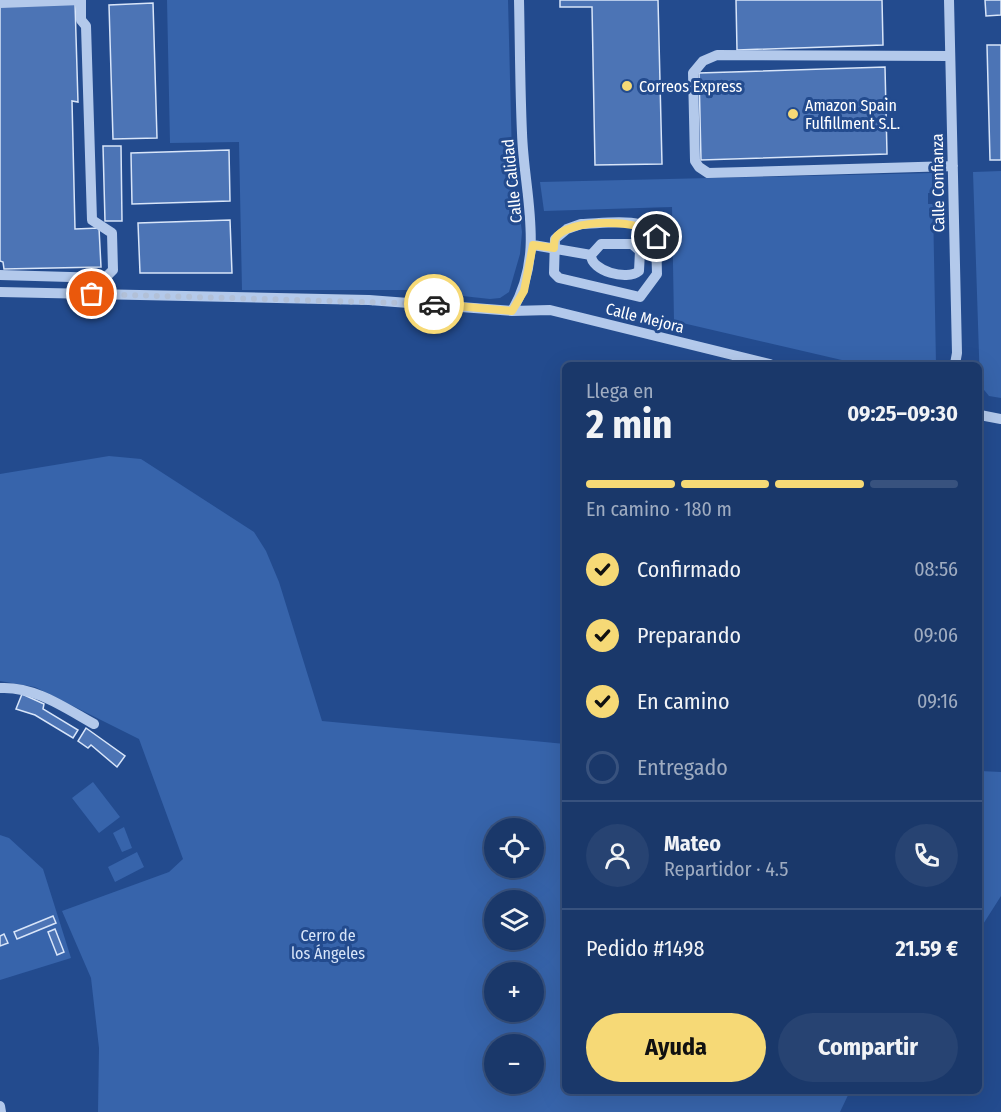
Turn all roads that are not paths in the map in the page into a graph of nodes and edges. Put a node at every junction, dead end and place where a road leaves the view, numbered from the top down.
1 (519, 0) edge
2 (949, 0) edge
3 (0, 3) edge
4 (950, 56) junction
5 (953, 166) junction
6 (533, 245) junction
7 (554, 248) junction
8 (591, 255) junction
9 (0, 275) edge
10 (0, 292) edge
11 (512, 311) junction
12 (762, 362) edge
13 (955, 362) edge
14 (982, 415) edge
15 (1001, 419) edge
16 (0, 687) edge
17 (94, 724) dead end
18 (0, 1106) edge
19 (1, 1112) edge

1 - 6 street, Calle Calidad
2 - 4 street, Calle Confianza
3 - 9 street
4 - 5 street, Calle Confianza
4 - 5 street
5 - 13 street, Calle Confianza
6 - 7 street
6 - 11 street, Calle Calidad
7 - 7 street
7 - 8 street
8 - 8 street
10 - 11 street
11 - 12 street, Calle Mejora
14 - 15 street
16 - 17 street
18 - 19 street

